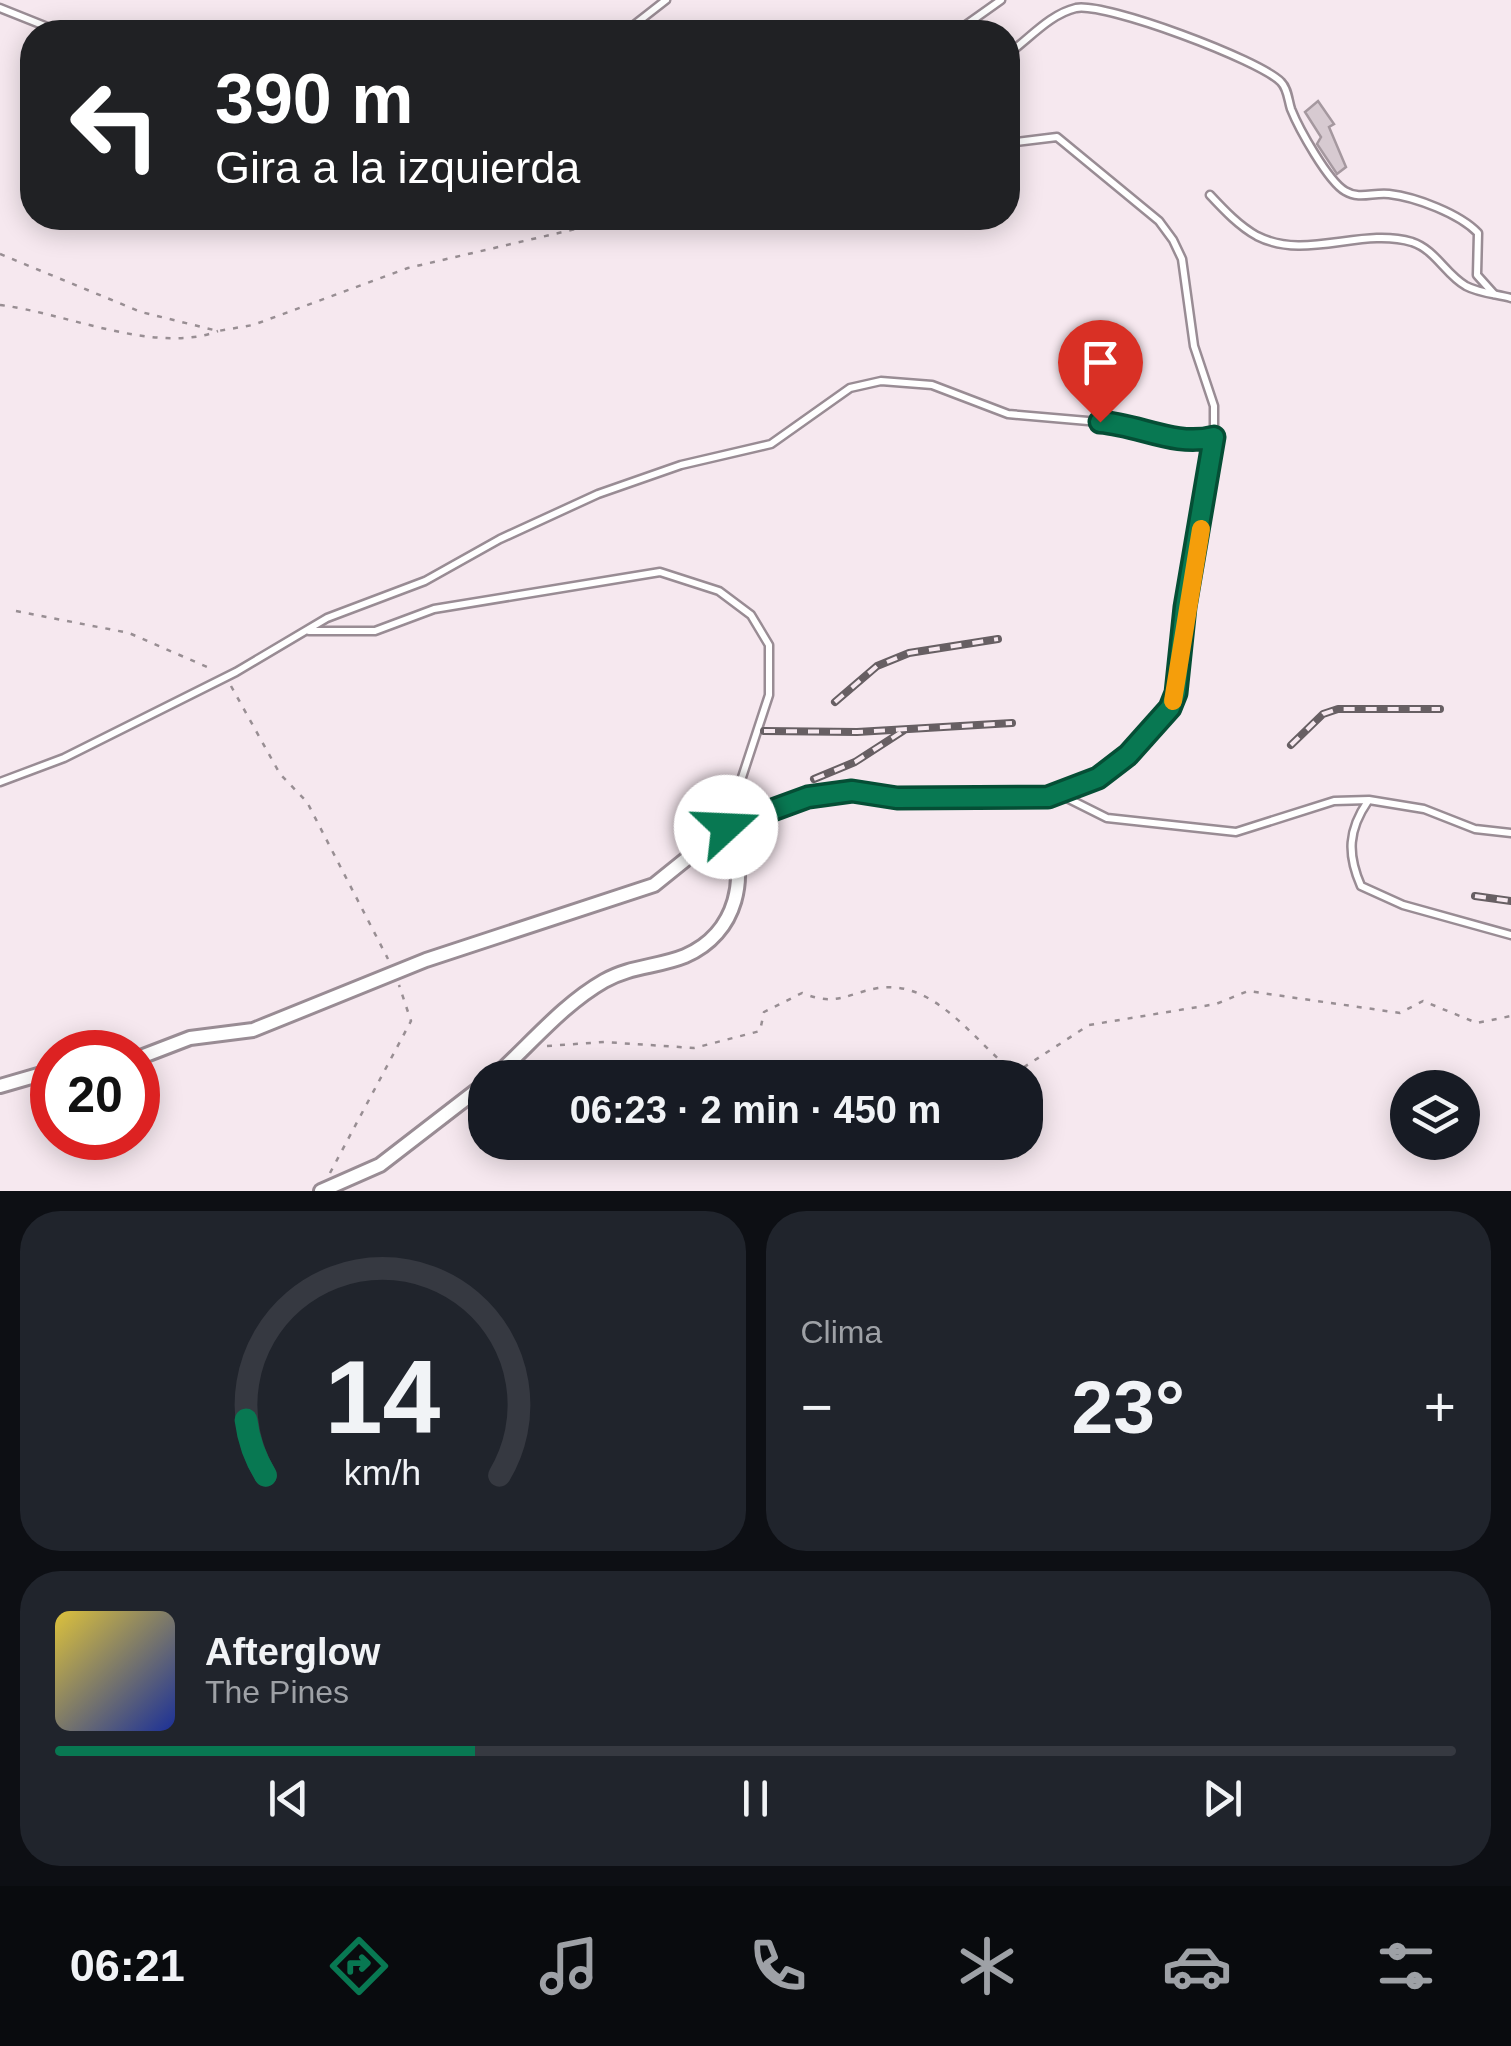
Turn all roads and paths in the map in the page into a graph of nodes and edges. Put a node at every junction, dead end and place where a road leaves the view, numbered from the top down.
1 (666, 0) edge
2 (1002, 0) edge
3 (0, 8) edge
4 (30, 20) edge
5 (640, 20) edge
6 (973, 20) edge
7 (1020, 44) edge
8 (1020, 141) edge
9 (1210, 196) dead end
10 (571, 230) edge
11 (0, 254) edge
12 (1494, 294) junction
13 (1511, 298) edge
14 (0, 305) edge
15 (218, 331) junction
16 (1214, 437) junction
17 (16, 612) dead end
18 (307, 631) junction
19 (224, 678) junction
20 (0, 782) edge
21 (1048, 797) junction
22 (1369, 800) junction
23 (726, 827) junction
24 (1511, 833) edge
25 (1511, 935) edge
26 (396, 974) junction
27 (1511, 1016) edge
28 (525, 1048) junction
29 (160, 1050) edge
30 (512, 1060) edge
31 (30, 1077) edge
32 (0, 1085) edge
33 (468, 1097) edge
34 (322, 1191) edge

1 - 5 lane
2 - 6 lane
3 - 4 lane
7 - 12 lane
8 - 16 lane
9 - 12 lane
10 - 15 path
11 - 15 path
12 - 13 lane
14 - 15 path
16 - 18 lane
16 - 21 lane
17 - 19 path
18 - 19 lane
18 - 23 lane
19 - 20 lane
19 - 26 path
21 - 22 lane
21 - 23 lane
22 - 24 lane
22 - 25 lane
23 - 26 street
23 - 28 street
26 - 29 street
26 - 34 path
27 - 28 path
28 - 30 street
31 - 32 street
33 - 34 street

